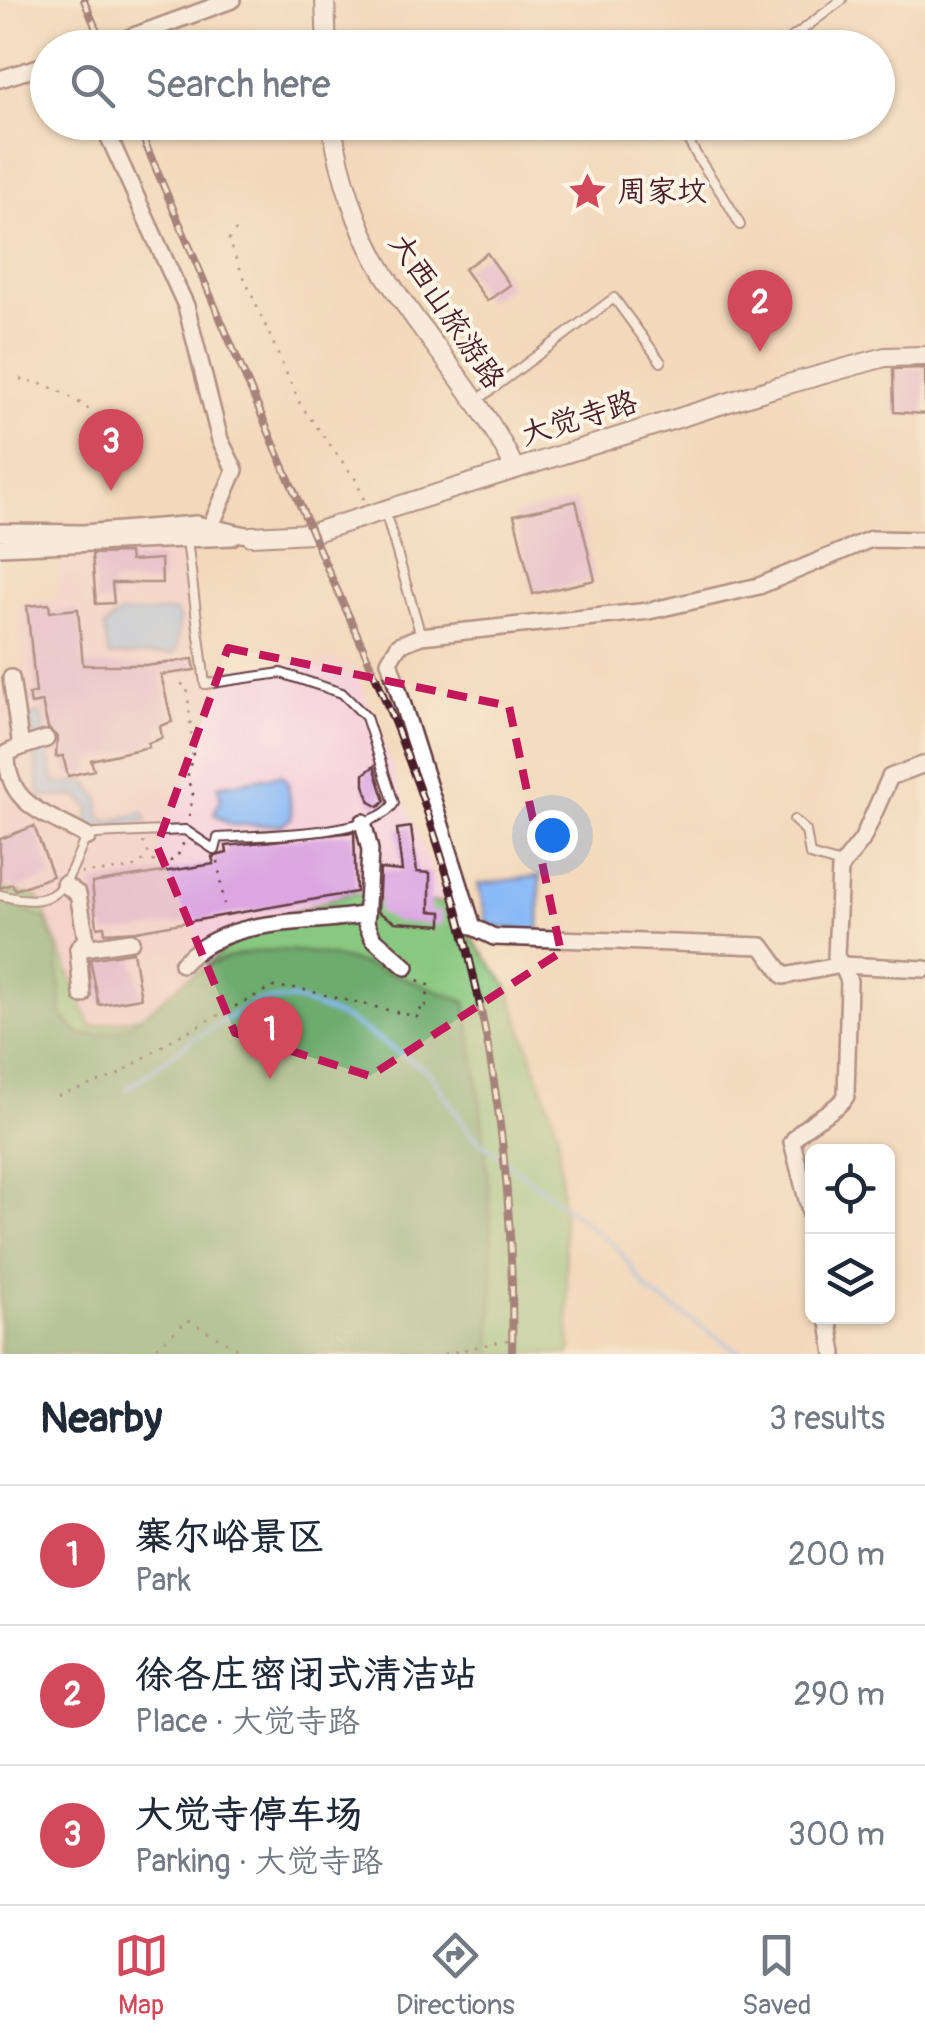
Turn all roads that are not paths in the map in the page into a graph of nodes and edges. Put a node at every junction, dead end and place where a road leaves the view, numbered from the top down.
1 (232, 0) edge
2 (325, 0) edge
3 (842, 0) edge
4 (148, 30) edge
5 (327, 30) edge
6 (802, 30) edge
7 (30, 70) edge
8 (0, 80) edge
9 (110, 140) edge
10 (335, 140) edge
11 (687, 140) edge
12 (740, 225) dead end
13 (925, 356) edge
14 (661, 362) dead end
15 (475, 402) junction
16 (514, 467) junction
17 (377, 510) junction
18 (211, 526) junction
19 (0, 532) edge
20 (251, 536) junction
21 (186, 540) junction
22 (925, 540) edge
23 (0, 546) edge
24 (422, 636) junction
25 (11, 678) dead end
26 (46, 739) dead end
27 (21, 746) junction
28 (925, 764) edge
29 (794, 820) dead end
30 (363, 822) junction
31 (88, 837) junction
32 (843, 864) junction
33 (67, 877) junction
34 (0, 895) edge
35 (367, 914) junction
36 (130, 941) dead end
37 (78, 950) junction
38 (182, 964) dead end
39 (842, 966) junction
40 (406, 967) road end
41 (925, 969) edge
42 (82, 995) dead end
43 (805, 1192) edge
44 (829, 1324) edge
45 (834, 1354) edge

1 - 4 street
2 - 5 street
3 - 6 lane
7 - 8 street
9 - 18 street
10 - 15 street, 大西山旅游路
11 - 12 lane
13 - 16 street, 大觉寺路
14 - 15 lane
15 - 16 street, 大西山旅游路
16 - 17 street, 大觉寺路
17 - 20 street, 大觉寺路
17 - 24 lane
18 - 19 street, 大觉寺路
18 - 20 street, 大觉寺路
20 - 21 street, 大觉寺路
21 - 23 street, 大觉寺路
21 - 30 lane
22 - 24 street
24 - 39 street
25 - 27 street
26 - 27 street
27 - 31 street
28 - 32 street
29 - 32 lane
30 - 31 lane
30 - 35 street
31 - 33 lane
32 - 39 street
33 - 34 lane
33 - 37 street
35 - 38 street
35 - 40 street
36 - 37 street
37 - 42 street
39 - 41 street
39 - 43 street
44 - 45 street

